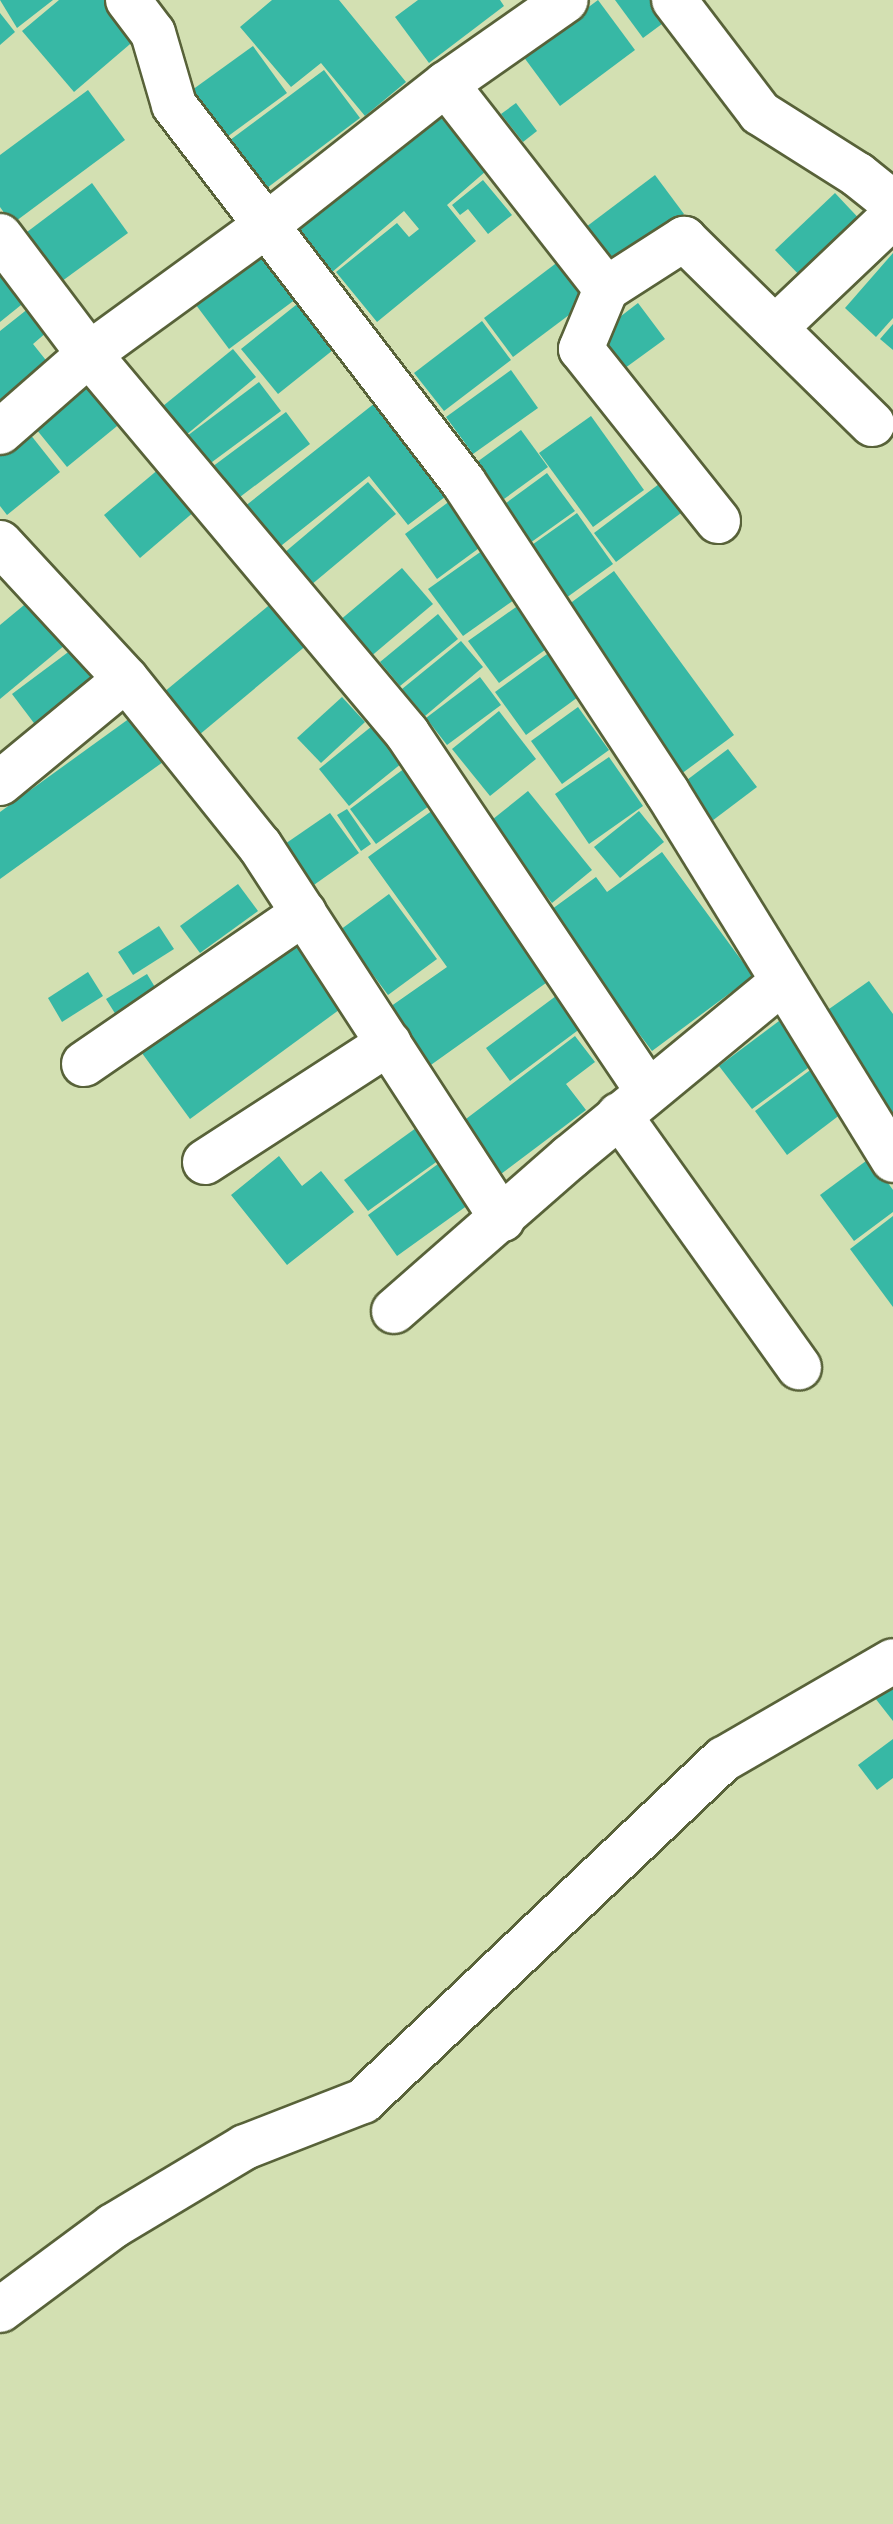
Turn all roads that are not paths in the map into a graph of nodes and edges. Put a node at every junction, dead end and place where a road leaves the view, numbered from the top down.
1 (128, 0) edge
2 (566, 0) edge
3 (674, 0) edge
4 (446, 84) junction
5 (893, 203) edge
6 (893, 216) edge
7 (264, 227) junction
8 (0, 236) edge
9 (606, 289) junction
10 (775, 328) junction
11 (89, 354) junction
12 (872, 424) dead end
13 (0, 432) edge
14 (718, 521) dead end
15 (0, 543) edge
16 (126, 679) junction
17 (0, 783) edge
18 (304, 913) junction
19 (781, 983) junction
20 (389, 1043) junction
21 (84, 1064) dead end
22 (634, 1104) junction
23 (893, 1160) edge
24 (205, 1162) dead end
25 (502, 1219) junction
26 (394, 1311) dead end
27 (799, 1367) dead end
28 (893, 1661) edge
29 (0, 2310) edge

1 - 7 street
2 - 4 street
3 - 5 street
4 - 7 street
4 - 9 street
6 - 10 street
7 - 11 street
7 - 19 street
8 - 11 street
9 - 10 street
9 - 14 street
10 - 12 street
11 - 13 street
11 - 22 street
15 - 16 street
16 - 17 street
16 - 18 street
18 - 20 street
18 - 21 street
19 - 22 street
19 - 23 street
20 - 24 street
20 - 25 street
22 - 25 street
22 - 27 street
25 - 26 street
28 - 29 street

